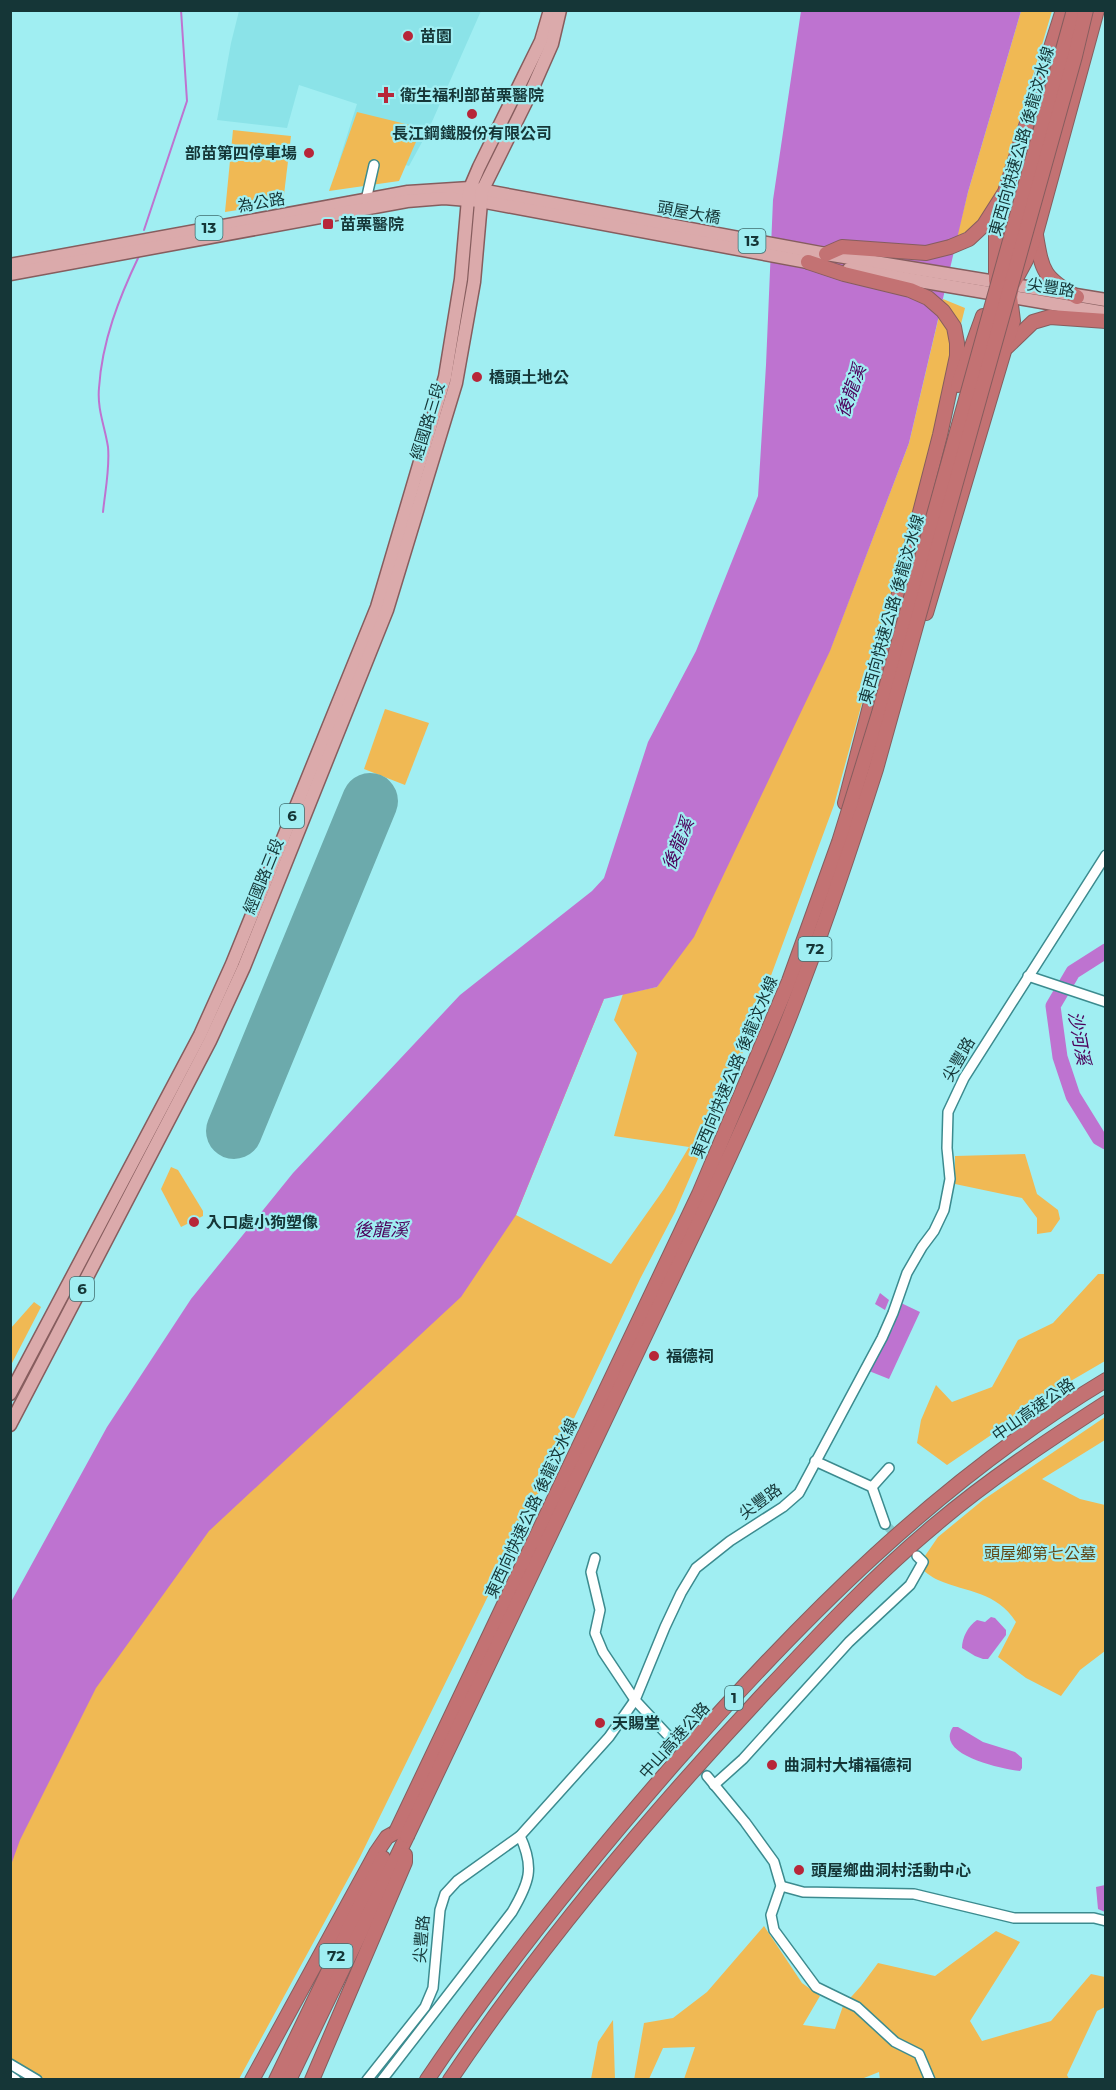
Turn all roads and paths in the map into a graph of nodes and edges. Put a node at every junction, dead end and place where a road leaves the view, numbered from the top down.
1 (550, 10) edge
2 (560, 10) edge
3 (1063, 10) edge
4 (1074, 10) edge
5 (1086, 10) edge
6 (1097, 10) edge
7 (374, 165) dead end
8 (1005, 192) junction
9 (475, 195) junction
10 (519, 203) junction
11 (367, 204) junction
12 (1036, 233) junction
13 (826, 254) junction
14 (808, 262) junction
15 (10, 265) edge
16 (10, 274) edge
17 (988, 288) junction
18 (1011, 292) junction
19 (1077, 297) junction
20 (1106, 300) edge
21 (1106, 313) edge
22 (1106, 321) edge
23 (1005, 348) junction
24 (940, 435) junction
25 (876, 769) junction
26 (838, 842) junction
27 (1106, 855) edge
28 (1028, 976) junction
29 (1106, 1002) edge
30 (1106, 1380) edge
31 (10, 1394) edge
32 (1106, 1403) edge
33 (10, 1425) edge
34 (815, 1461) junction
35 (889, 1468) dead end
36 (872, 1487) junction
37 (885, 1524) tunnel mouth
38 (917, 1556) dead end
39 (595, 1558) dead end
40 (635, 1700) junction
41 (674, 1742) tunnel mouth
42 (706, 1776) tunnel mouth
43 (714, 1785) junction
44 (402, 1834) junction
45 (520, 1836) junction
46 (781, 1886) junction
47 (1106, 1921) edge
48 (10, 2064) edge
49 (10, 2076) edge
50 (16, 2079) edge
51 (37, 2079) edge
52 (252, 2079) edge
53 (276, 2079) edge
54 (289, 2079) edge
55 (312, 2079) edge
56 (367, 2079) edge
57 (382, 2079) edge
58 (427, 2079) edge
59 (450, 2079) edge
60 (930, 2079) edge

1 - 9 main road, 6
2 - 9 main road, 6
3 - 8 highway
4 - 26 highway, 東西向快速公路 後龍汶水線 / 72, bridge
5 - 25 highway, 東西向快速公路 後龍汶水線 / 72, bridge
6 - 12 highway
7 - 11 street
8 - 13 highway
8 - 17 highway
9 - 10 main road, 頭屋大橋 / 13
9 - 11 main road, 為公路 / 13
9 - 31 main road, 經國路三段 / 6
9 - 33 main road, 經國路三段 / 6
10 - 13 main road, 頭屋大橋 / 13
10 - 14 main road, 頭屋大橋 / 13
11 - 15 main road, 為公路 / 13
11 - 16 main road, 為公路 / 13
12 - 18 highway
12 - 19 highway
13 - 17 main road, 頭屋大橋 / 13
14 - 17 main road, 頭屋大橋 / 13
14 - 24 highway
17 - 18 main road, 尖豐路 / 13
17 - 24 highway
18 - 19 main road, 尖豐路 / 13
18 - 21 main road, 尖豐路 / 13
18 - 23 highway
19 - 20 main road, 尖豐路 / 13
22 - 23 highway
23 - 25 highway
24 - 26 highway, bridge
25 - 44 highway, 東西向快速公路 後龍汶水線 / 72, bridge
26 - 44 highway, 東西向快速公路 後龍汶水線 / 72, bridge
27 - 28 street, 尖豐路
28 - 29 street
28 - 34 street, 尖豐路
30 - 58 highway, 中山高速公路 / 1
32 - 59 highway, 中山高速公路 / 1
34 - 36 street
34 - 40 street, 尖豐路
35 - 36 street
36 - 37 street
38 - 43 street
39 - 40 street
40 - 41 street
40 - 45 street, 尖豐路
42 - 43 street
43 - 46 street
44 - 52 highway
44 - 53 highway, 東西向快速公路 後龍汶水線 / 72
44 - 54 highway, 東西向快速公路 後龍汶水線 / 72
44 - 55 highway
45 - 56 street, 尖豐路
45 - 57 street
46 - 47 street
46 - 60 street
48 - 51 street
49 - 50 street

